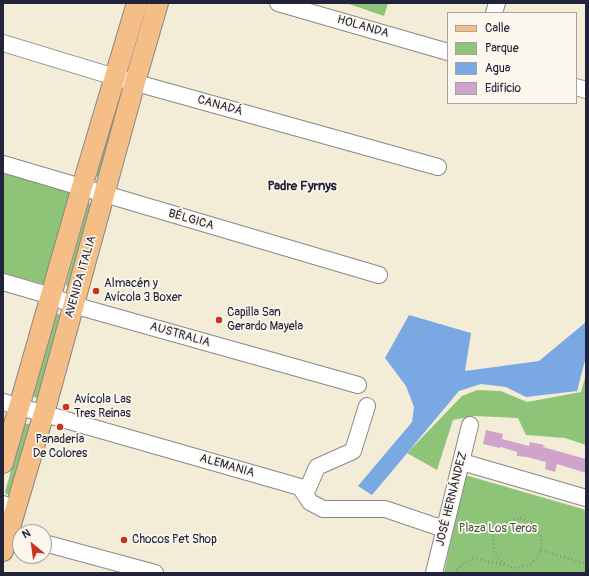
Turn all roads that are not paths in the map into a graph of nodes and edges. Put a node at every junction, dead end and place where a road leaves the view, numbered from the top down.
1 (137, 3) edge
2 (158, 3) edge
3 (278, 3) edge
4 (3, 43) edge
5 (447, 52) edge
6 (115, 77) junction
7 (135, 82) junction
8 (3, 164) edge
9 (438, 167) dead end
10 (82, 187) junction
11 (104, 194) junction
12 (379, 275) dead end
13 (3, 282) edge
14 (51, 296) junction
15 (73, 305) junction
16 (358, 385) dead end
17 (11, 405) edge
18 (367, 406) dead end
19 (44, 413) junction
20 (470, 425) dead end
21 (462, 462) junction
22 (3, 463) edge
23 (305, 495) junction
24 (586, 498) edge
25 (9, 506) edge
26 (444, 528) junction
27 (8, 538) edge
28 (52, 546) edge
29 (155, 573) edge
30 (434, 573) edge

1 - 6 main road, AVENIDA ITALIA
2 - 7 main road, AVENIDA ITALIA
3 - 5 street, HOLANDA
4 - 6 street, CANADÁ
6 - 7 street, CANADÁ
6 - 10 main road, AVENIDA ITALIA
7 - 9 street, CANADÁ
7 - 11 main road, AVENIDA ITALIA
8 - 10 street, BÉLGICA
10 - 11 street, BÉLGICA
10 - 14 main road, AVENIDA ITALIA
11 - 12 street, BÉLGICA
11 - 15 main road, AVENIDA ITALIA
13 - 14 street, AUSTRALIA
14 - 15 street, AUSTRALIA
14 - 17 main road, AVENIDA ITALIA
15 - 16 street, AUSTRALIA
15 - 19 main road, AVENIDA ITALIA
17 - 19 street, ALEMANIA
17 - 22 main road, AVENIDA ITALIA
18 - 23 street
19 - 23 street, ALEMANIA
19 - 25 main road, AVENIDA ITALIA
20 - 21 street, JOSÉ HERNÁNDEZ
21 - 24 street
21 - 26 street, JOSÉ HERNÁNDEZ
23 - 26 street, ALEMANIA
25 - 27 main road, AVENIDA ITALIA
26 - 30 street, JOSÉ HERNÁNDEZ
28 - 29 street

